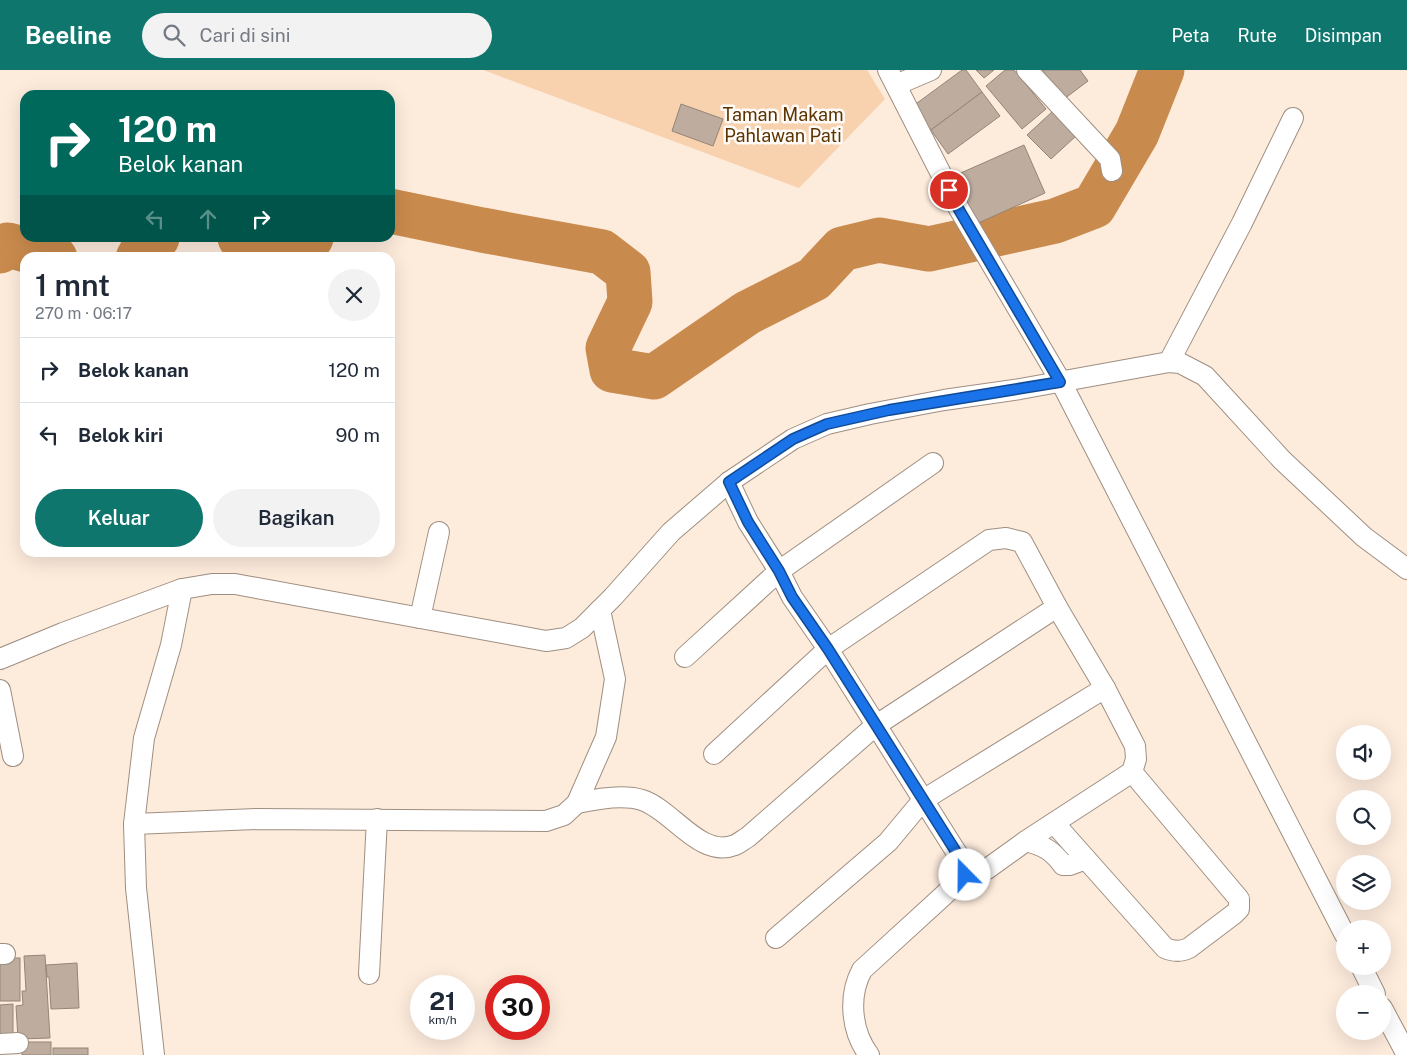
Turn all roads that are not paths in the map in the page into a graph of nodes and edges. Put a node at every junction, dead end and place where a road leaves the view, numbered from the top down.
1 (932, 70) edge
2 (1027, 70) edge
3 (892, 78) edge
4 (1293, 118) dead end
5 (1112, 171) dead end
6 (1168, 362) junction
7 (1060, 382) junction
8 (933, 463) dead end
9 (729, 482) junction
10 (439, 532) dead end
11 (1407, 569) edge
12 (779, 571) junction
13 (182, 589) junction
14 (1057, 607) junction
15 (600, 610) junction
16 (420, 618) junction
17 (828, 649) junction
18 (685, 657) dead end
19 (0, 659) edge
20 (1105, 688) junction
21 (0, 690) edge
22 (876, 726) junction
23 (714, 754) dead end
24 (13, 756) dead end
25 (1132, 772) junction
26 (923, 800) junction
27 (577, 803) junction
28 (377, 818) junction
29 (1054, 823) junction
30 (134, 824) junction
31 (1026, 841) junction
32 (1086, 859) junction
33 (965, 875) junction
34 (1337, 920) edge
35 (776, 938) dead end
36 (369, 974) dead end
37 (1391, 1025) edge
38 (154, 1055) edge
39 (870, 1055) edge
40 (1407, 1055) edge

1 - 3 street
2 - 5 street
3 - 7 street
4 - 6 street
6 - 7 street
6 - 11 street
7 - 9 street
7 - 34 street
8 - 12 street
9 - 12 street
9 - 15 street
10 - 16 street
12 - 17 street
12 - 18 street
13 - 16 street
13 - 19 street
13 - 30 street
14 - 17 street
14 - 20 street
14 - 22 street
15 - 16 street
15 - 27 street
17 - 22 street
17 - 23 street
20 - 25 street
20 - 26 street
21 - 24 street
22 - 26 street
22 - 27 street
25 - 29 street
25 - 32 street
26 - 33 street
26 - 35 street
27 - 28 street
28 - 30 street
28 - 36 street
29 - 31 street
29 - 32 street
30 - 38 street
31 - 32 street
31 - 33 street
33 - 39 street
37 - 40 street

